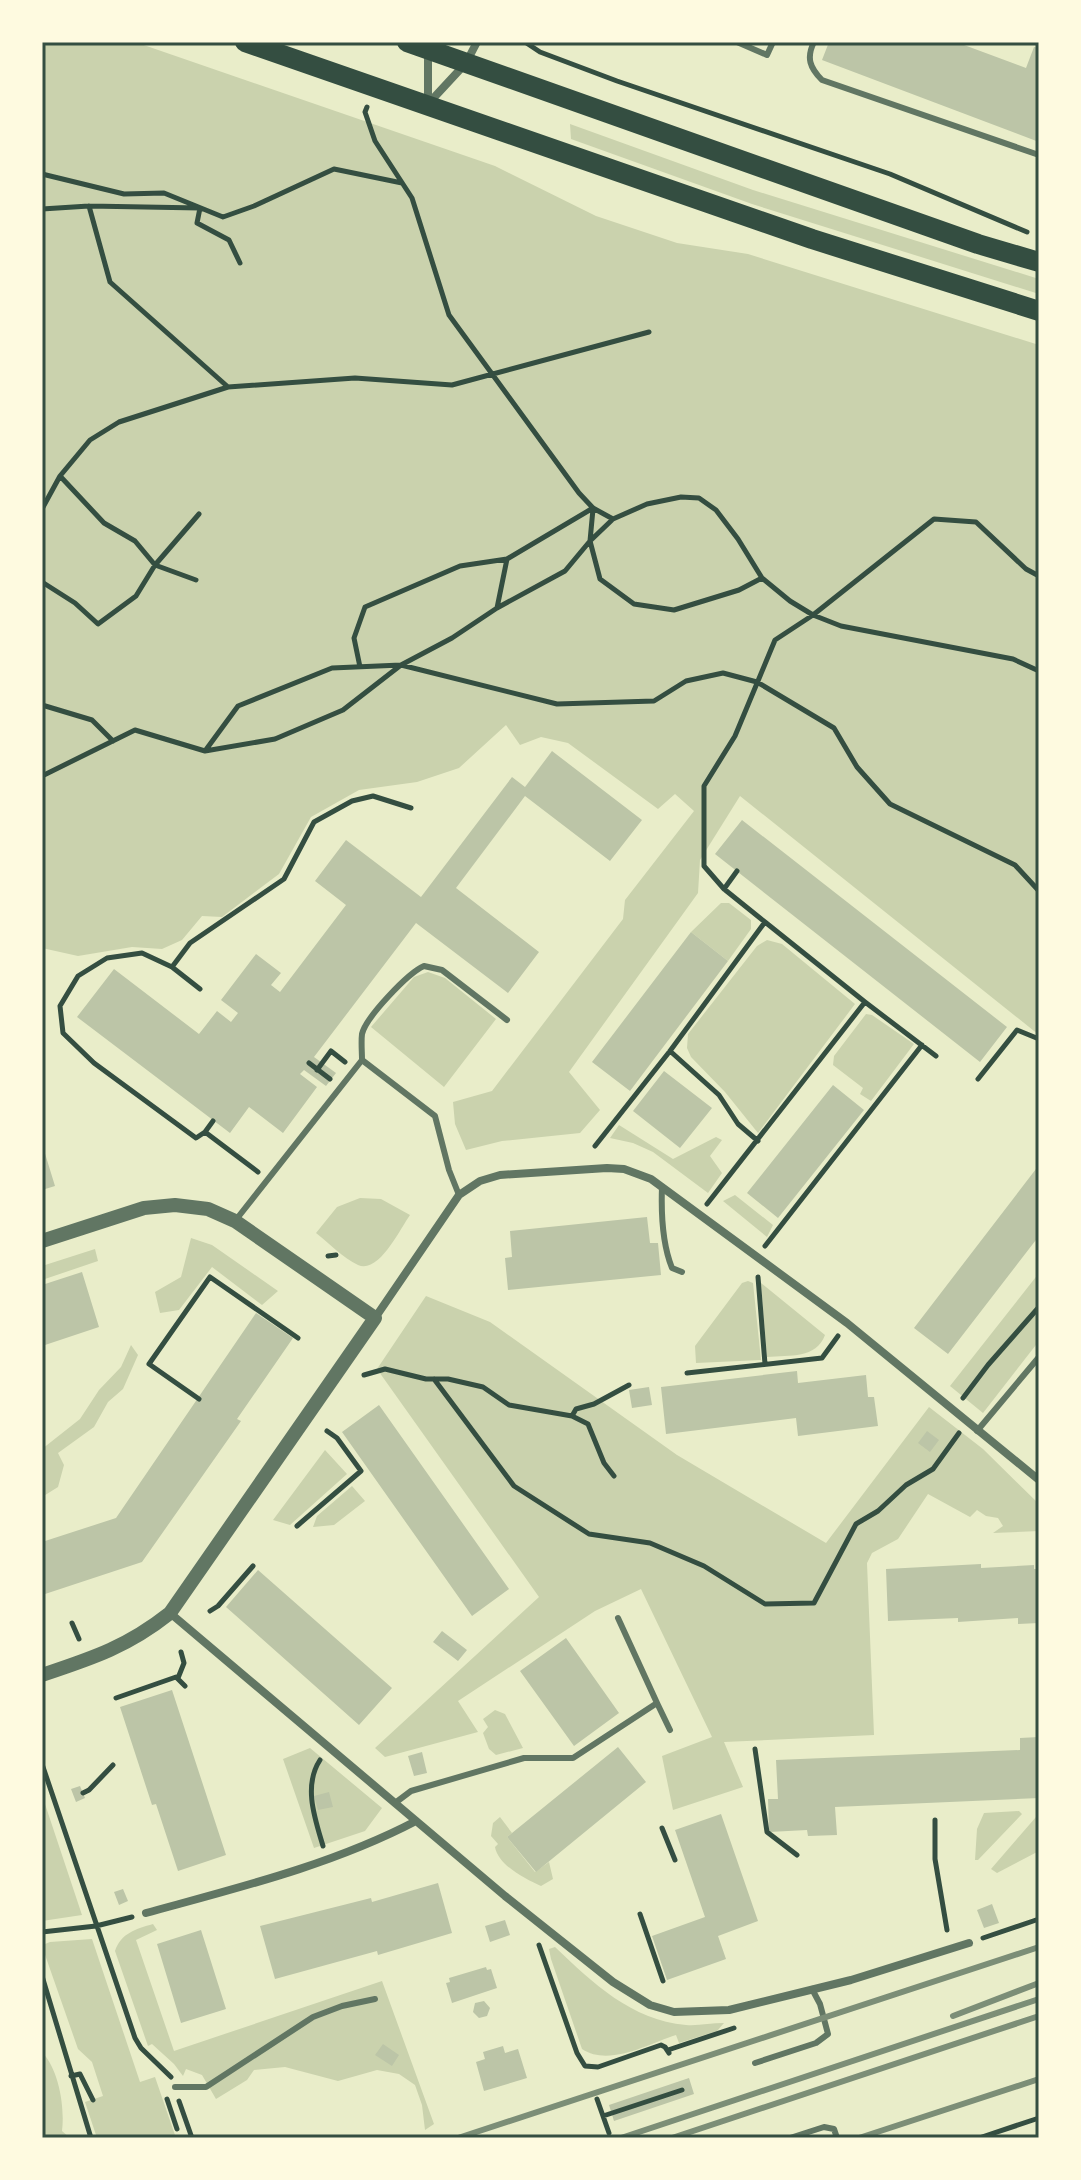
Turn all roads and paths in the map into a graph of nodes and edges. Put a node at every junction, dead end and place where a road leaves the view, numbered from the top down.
1 (245, 42) edge
2 (407, 42) edge
3 (477, 42) edge
4 (527, 42) edge
5 (737, 42) edge
6 (773, 42) edge
7 (814, 42) edge
8 (430, 46) edge
9 (466, 63) junction
10 (428, 104) junction
11 (365, 112) dead end
12 (1039, 155) edge
13 (42, 174) edge
14 (403, 183) junction
15 (89, 206) junction
16 (200, 208) junction
17 (42, 209) edge
18 (1031, 234) dead end
19 (1039, 262) edge
20 (240, 263) dead end
21 (1039, 311) edge
22 (649, 332) dead end
23 (492, 373) junction
24 (228, 387) junction
25 (60, 476) junction
26 (593, 508) junction
27 (42, 509) edge
28 (199, 514) dead end
29 (613, 519) junction
30 (590, 541) junction
31 (507, 559) junction
32 (155, 565) junction
33 (1039, 576) edge
34 (762, 578) junction
35 (196, 580) dead end
36 (42, 582) edge
37 (497, 608) junction
38 (813, 615) junction
39 (401, 665) junction
40 (360, 667) junction
41 (1039, 671) edge
42 (757, 682) junction
43 (42, 705) edge
44 (113, 741) junction
45 (205, 751) junction
46 (42, 776) edge
47 (411, 808) dead end
48 (737, 871) dead end
49 (724, 889) junction
50 (1039, 891) edge
51 (765, 922) junction
52 (172, 967) junction
53 (200, 989) dead end
54 (865, 1002) junction
55 (507, 1020) dead end
56 (1039, 1039) edge
57 (922, 1045) junction
58 (670, 1051) junction
59 (936, 1056) dead end
60 (362, 1060) junction
61 (309, 1063) dead end
62 (355, 1069) junction
63 (317, 1070) junction
64 (978, 1079) dead end
65 (341, 1088) junction
66 (213, 1121) dead end
67 (205, 1132) junction
68 (758, 1141) junction
69 (595, 1146) dead end
70 (257, 1171) dead end
71 (662, 1187) junction
72 (459, 1195) junction
73 (699, 1215) junction
74 (235, 1221) junction
75 (42, 1241) edge
76 (765, 1246) dead end
77 (336, 1255) dead end
78 (328, 1256) dead end
79 (757, 1257) junction
80 (682, 1272) dead end
81 (1039, 1307) edge
82 (375, 1318) junction
83 (847, 1323) junction
84 (298, 1338) dead end
85 (1039, 1357) edge
86 (765, 1364) junction
87 (687, 1373) dead end
88 (364, 1375) dead end
89 (434, 1379) junction
90 (629, 1385) dead end
91 (199, 1399) dead end
92 (952, 1412) junction
93 (572, 1416) junction
94 (967, 1423) junction
95 (327, 1431) dead end
96 (977, 1431) junction
97 (614, 1476) dead end
98 (1039, 1480) edge
99 (297, 1526) dead end
100 (253, 1566) dead end
101 (210, 1611) dead end
102 (170, 1613) junction
103 (618, 1618) dead end
104 (72, 1623) dead end
105 (79, 1639) dead end
106 (181, 1652) dead end
107 (42, 1675) edge
108 (178, 1678) junction
109 (185, 1686) dead end
110 (116, 1698) dead end
111 (657, 1703) junction
112 (670, 1730) dead end
113 (329, 1747) junction
114 (755, 1749) dead end
115 (42, 1764) edge
116 (113, 1765) dead end
117 (83, 1793) dead end
118 (395, 1803) junction
119 (935, 1820) dead end
120 (416, 1821) junction
121 (662, 1828) dead end
122 (797, 1855) dead end
123 (327, 1859) junction
124 (675, 1860) dead end
125 (146, 1913) joint
126 (640, 1914) dead end
127 (1039, 1919) edge
128 (541, 1925) junction
129 (96, 1926) junction
130 (947, 1930) dead end
131 (42, 1932) edge
132 (969, 1943) joint
133 (42, 1976) edge
134 (663, 1981) dead end
135 (812, 1989) junction
136 (375, 1999) dead end
137 (51, 2004) junction
138 (42, 2011) edge
139 (734, 2028) dead end
140 (755, 2063) dead end
141 (71, 2076) junction
142 (175, 2087) junction
143 (682, 2090) dead end
144 (597, 2099) dead end
145 (93, 2100) dead end
146 (167, 2100) dead end
147 (603, 2116) junction
148 (1039, 2118) edge
149 (177, 2129) dead end
150 (609, 2133) dead end
151 (91, 2138) edge
152 (192, 2138) edge
153 (790, 2138) edge
154 (837, 2138) edge
155 (979, 2138) edge

1 - 10 main road
2 - 8 main road
3 - 9 street
4 - 18 path
5 - 6 lane
7 - 12 lane
8 - 9 main road
8 - 10 street
9 - 10 street
9 - 19 main road
10 - 21 main road
11 - 14 path
13 - 16 path
14 - 16 path
14 - 23 path
15 - 16 path
15 - 17 path
15 - 24 path
16 - 20 path
22 - 23 path
23 - 24 path
23 - 26 path
24 - 25 path
25 - 27 path
25 - 32 path
26 - 29 path
26 - 30 path
26 - 31 path
28 - 32 path
29 - 30 path
29 - 34 path
30 - 34 path
30 - 37 path
31 - 37 path
31 - 40 path
32 - 35 path
32 - 36 path
33 - 38 path
34 - 38 path
37 - 39 path
38 - 41 path
38 - 42 path
39 - 40 path
39 - 42 path
39 - 45 path
40 - 45 path
42 - 49 path
42 - 50 path
43 - 44 path
44 - 45 path
44 - 46 path
47 - 52 path
48 - 49 path
49 - 51 path
51 - 54 path
51 - 58 path
52 - 53 path
52 - 67 path
54 - 57 path
54 - 68 path
55 - 60 lane
56 - 64 path
57 - 59 path
57 - 76 path
58 - 68 path
58 - 69 path
60 - 62 lane
60 - 72 lane
61 - 63 path
62 - 63 path
62 - 65 lane
63 - 65 path
65 - 74 lane
66 - 67 path
67 - 70 path
68 - 73 path
71 - 72 street
71 - 73 street
71 - 80 lane
72 - 82 street
73 - 79 street
74 - 75 street
74 - 82 street
77 - 78 path
79 - 83 street
79 - 86 path
81 - 92 path
82 - 102 street
83 - 86 path
83 - 92 street
84 - 91 path
85 - 96 lane
86 - 87 path
88 - 89 path
89 - 93 path
89 - 94 path
90 - 93 path
92 - 94 street
93 - 97 path
94 - 96 street
95 - 99 path
96 - 98 street
100 - 101 path
102 - 107 street
102 - 113 street
103 - 111 lane
104 - 105 path
106 - 108 path
108 - 109 path
108 - 110 path
111 - 112 lane
111 - 118 lane
113 - 118 street
113 - 123 path
114 - 122 path
115 - 129 path
116 - 117 path
118 - 120 street
119 - 130 path
120 - 123 street
120 - 128 street
121 - 124 path
123 - 125 street
125 - 129 path
126 - 134 path
127 - 132 path
128 - 135 street
128 - 139 path
129 - 131 path
129 - 142 path
132 - 135 street
133 - 137 path
135 - 140 lane
136 - 142 lane
137 - 138 path
137 - 141 path
141 - 145 path
141 - 151 path
142 - 152 path
143 - 147 path
144 - 147 path
146 - 149 path
147 - 150 path
148 - 155 path
153 - 154 lane

